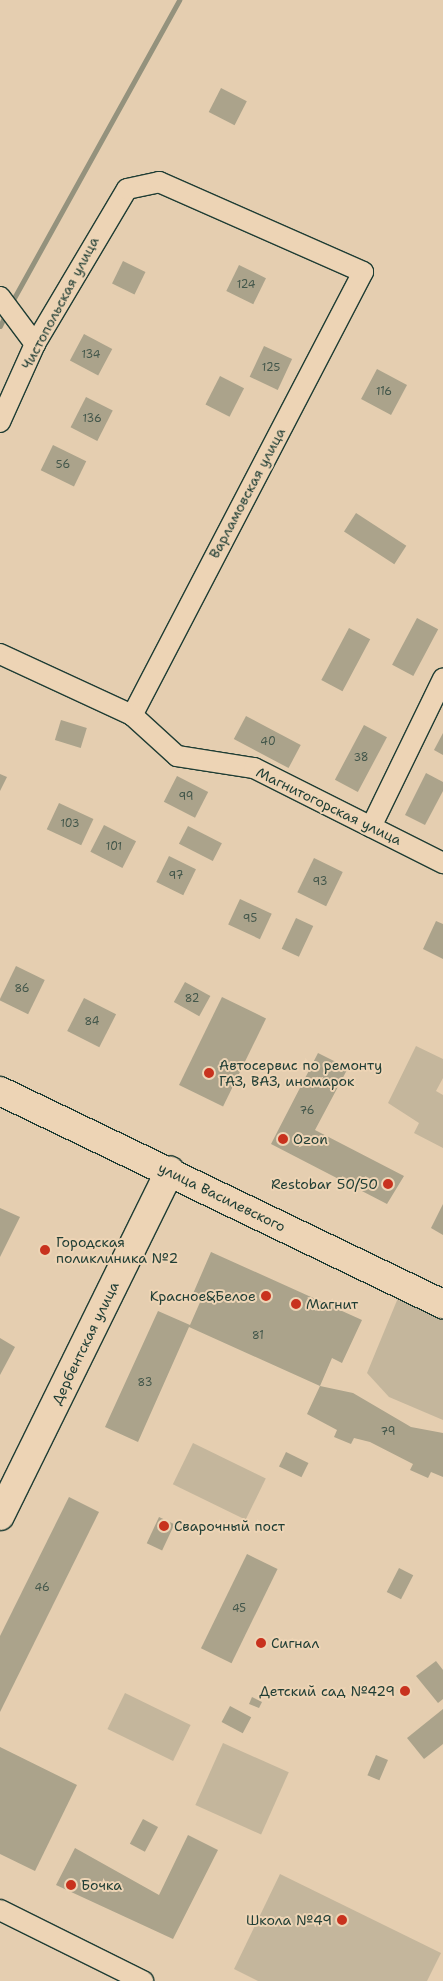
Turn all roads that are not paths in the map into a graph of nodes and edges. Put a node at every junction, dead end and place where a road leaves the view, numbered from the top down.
1 (127, 189) joint
2 (0, 297) edge
3 (35, 344) junction
4 (0, 422) edge
5 (0, 654) edge
6 (443, 679) edge
7 (132, 715) junction
8 (371, 827) junction
9 (443, 863) edge
10 (0, 1091) edge
11 (170, 1171) junction
12 (443, 1304) edge
13 (0, 1516) edge
14 (0, 1910) edge
15 (131, 1978) edge

1 - 3 street, Чистопольская улица
1 - 7 street, Варламовская улица
2 - 3 street
3 - 4 street, Чистопольская улица
5 - 7 street, Магнитогорская улица
6 - 8 street
7 - 8 street, Магнитогорская улица
8 - 9 street, Магнитогорская улица
10 - 11 street, улица Василевского
11 - 12 street, улица Василевского
11 - 13 street, Дербентская улица
14 - 15 street

